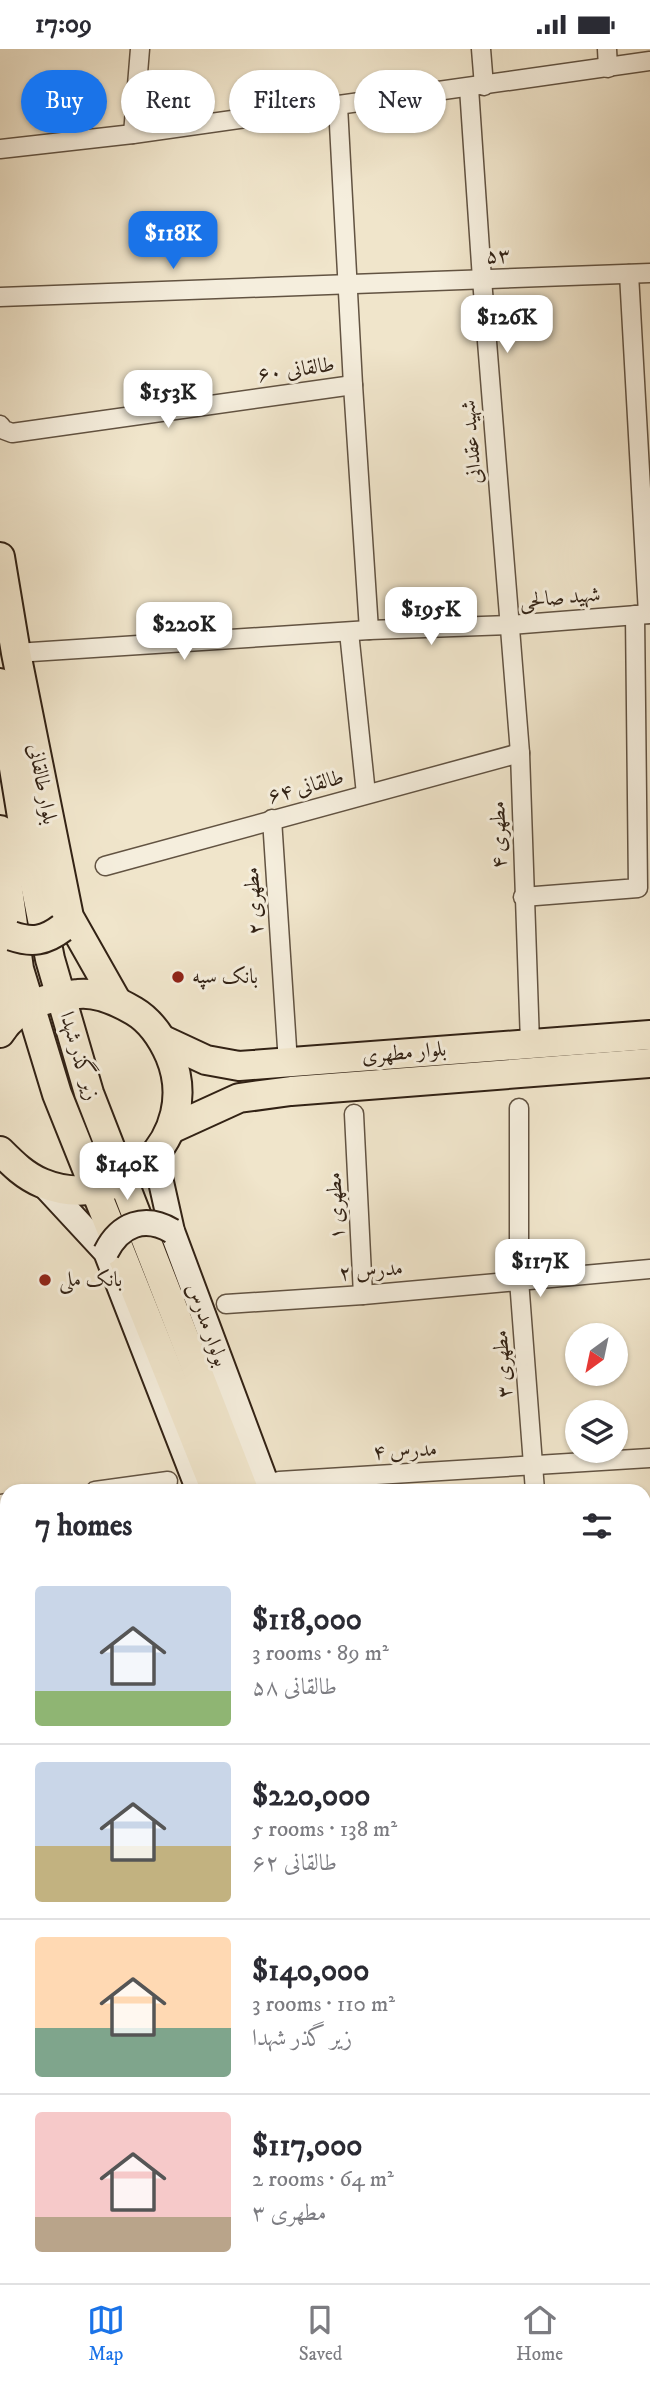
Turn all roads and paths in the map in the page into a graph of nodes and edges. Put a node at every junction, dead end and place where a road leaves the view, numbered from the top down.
1 (140, 49) edge
2 (481, 49) edge
3 (607, 49) edge
4 (650, 61) edge
5 (608, 68) junction
6 (477, 87) junction
7 (340, 106) edge
8 (229, 121) edge
9 (340, 133) edge
10 (133, 134) junction
11 (0, 149) edge
12 (650, 273) edge
13 (629, 274) junction
14 (482, 279) junction
15 (348, 284) junction
16 (0, 297) edge
17 (353, 385) junction
18 (0, 425) edge
19 (0, 557) edge
20 (644, 614) edge
21 (510, 625) junction
22 (369, 630) junction
23 (349, 632) junction
24 (16, 653) junction
25 (0, 684) edge
26 (520, 753) junction
27 (366, 794) junction
28 (272, 819) junction
29 (0, 830) edge
30 (106, 866) dead end
31 (523, 897) junction
32 (65, 923) junction
33 (5, 929) edge
34 (116, 1000) junction
35 (1, 1030) edge
36 (650, 1035) edge
37 (163, 1040) junction
38 (530, 1043) junction
39 (288, 1063) junction
40 (650, 1063) edge
41 (519, 1108) dead end
42 (354, 1114) dead end
43 (171, 1129) junction
44 (0, 1151) edge
45 (155, 1155) junction
46 (43, 1184) junction
47 (172, 1231) junction
48 (106, 1252) junction
49 (650, 1269) edge
50 (519, 1280) junction
51 (363, 1295) junction
52 (226, 1304) dead end
53 (650, 1458) edge
54 (533, 1467) junction
55 (168, 1481) dead end
56 (146, 1484) edge
57 (196, 1484) edge
58 (213, 1484) edge
59 (241, 1484) edge
60 (273, 1484) edge
61 (301, 1484) edge
62 (534, 1484) edge

1 - 10 street
2 - 6 street, شهید عقدانی
3 - 5 street
4 - 5 street
5 - 6 street
6 - 7 street
6 - 14 street, شهید عقدانی
8 - 10 street
9 - 15 street
10 - 11 street
12 - 13 street, ۵۳
13 - 14 street, ۵۳
13 - 20 street
14 - 15 street, ۵۳
14 - 21 street, شهید عقدانی
15 - 16 street, ۵۳
15 - 17 street
17 - 18 street, طالقانی ۶۰
17 - 22 street
19 - 24 main road, بلوار طالقانی
20 - 21 street, شهید صالحی
20 - 31 street
21 - 22 street, شهید صالحی
21 - 26 street, مطهری ۴
22 - 23 street, شهید صالحی
23 - 24 street, شهید صالحی
23 - 27 street
24 - 32 main road, بلوار طالقانی
25 - 59 main road, زیر گذر شهدا
26 - 27 street, طالقانی ۶۴
26 - 31 street, مطهری ۴
27 - 28 street, طالقانی ۶۴
28 - 30 street, طالقانی ۶۴
28 - 39 street, مطهری ۲
29 - 58 main road, زیر گذر شهدا
31 - 38 street, مطهری ۴
32 - 33 main road, bridge
32 - 34 main road, بلوار طالقانی
33 - 35 main road
34 - 35 main road
34 - 37 main road
36 - 38 main road, بلوار مطهری
37 - 39 main road, بلوار مطهری
37 - 43 main road
38 - 39 main road, بلوار مطهری
40 - 43 main road, بلوار مطهری
41 - 50 street, مطهری ۳
42 - 51 street, مطهری ۱
43 - 45 main road
44 - 46 main road
45 - 46 main road
45 - 47 main road, بولوار مدرس
46 - 48 main road
47 - 48 main road, bridge
47 - 60 main road, بولوار مدرس
48 - 57 main road
49 - 50 street, مدرس ۲
50 - 51 street, مدرس ۲
50 - 54 street, مطهری ۳
51 - 52 street, مدرس ۲
53 - 54 street, مدرس ۴
54 - 61 street, مدرس ۴
54 - 62 street, مطهری ۳
55 - 56 street

